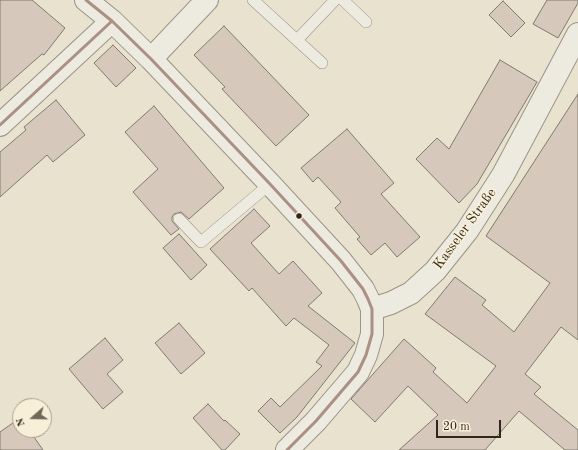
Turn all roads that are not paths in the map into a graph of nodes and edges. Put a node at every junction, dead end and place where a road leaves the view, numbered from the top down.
1 (86, 0) edge
2 (207, 0) edge
3 (253, 0) edge
4 (335, 0) edge
5 (343, 0) edge
6 (112, 21) junction
7 (366, 22) dead end
8 (578, 34) edge
9 (297, 40) junction
10 (151, 58) junction
11 (322, 63) dead end
12 (0, 125) edge
13 (270, 184) junction
14 (179, 219) dead end
15 (372, 309) junction
16 (287, 450) edge

1 - 6 street
2 - 10 street
3 - 9 lane
4 - 9 lane
5 - 7 lane
6 - 10 street
6 - 12 street
8 - 15 street, Kasseler Straße
9 - 11 lane
10 - 13 street
13 - 14 lane
13 - 15 street
15 - 16 street

